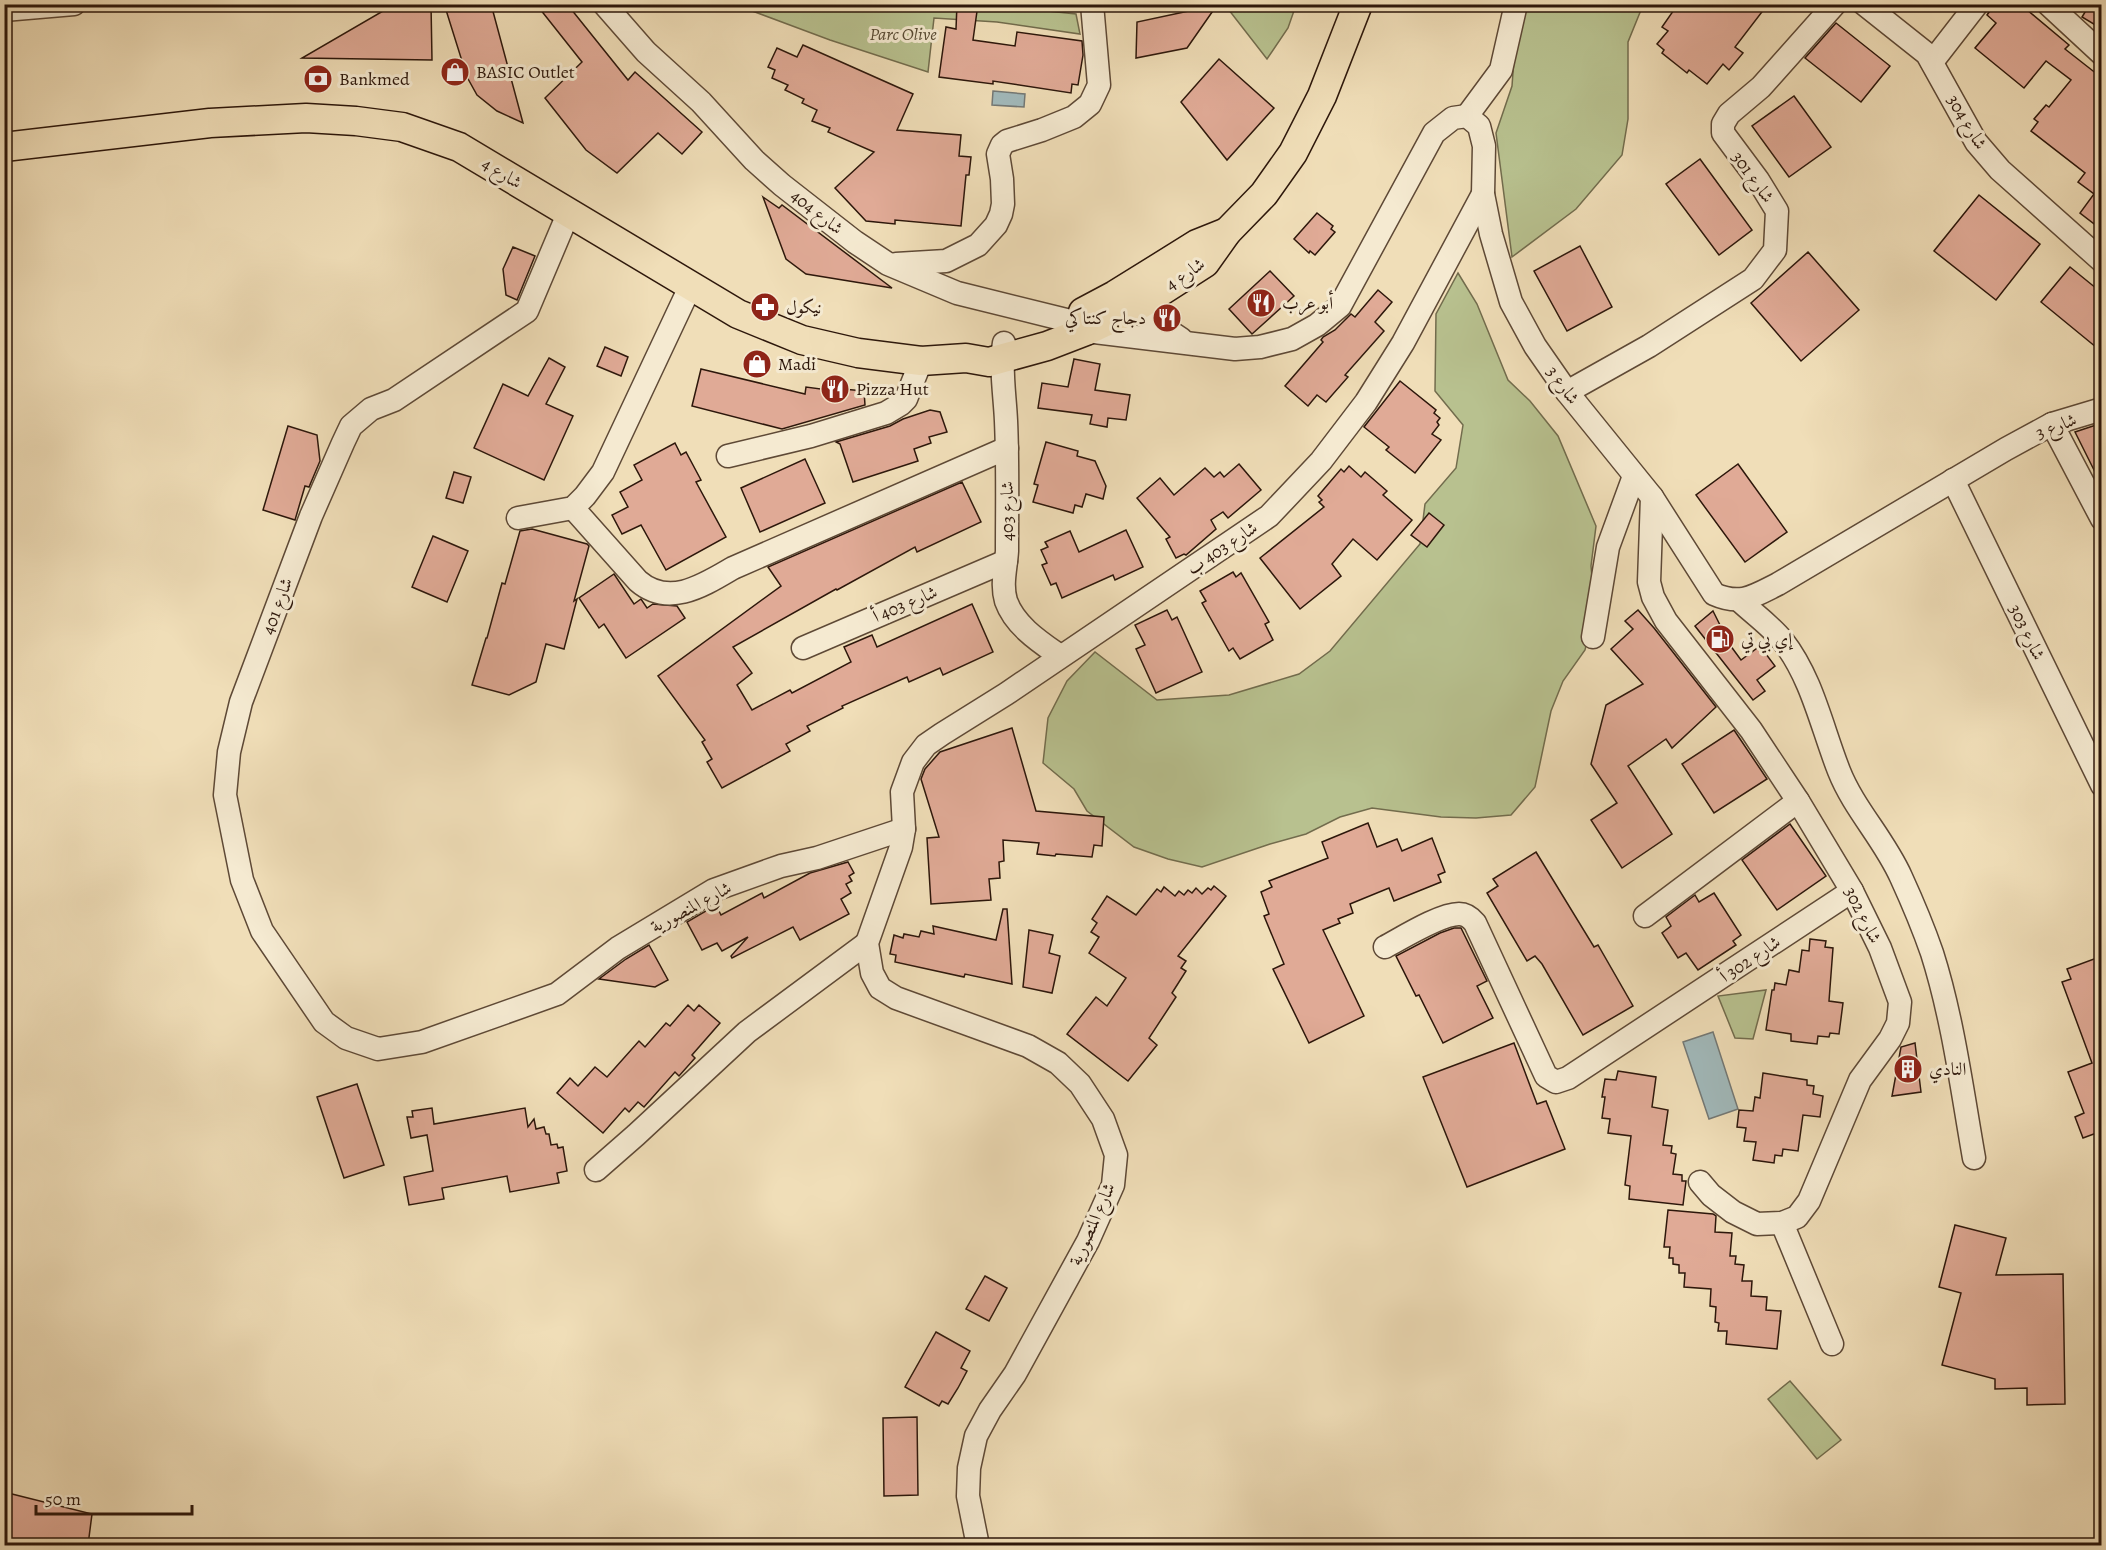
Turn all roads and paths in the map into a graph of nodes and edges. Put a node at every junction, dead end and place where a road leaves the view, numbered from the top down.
1 (74, 4) edge
2 (604, 4) edge
3 (1092, 4) edge
4 (1358, 4) edge
5 (1516, 4) edge
6 (1835, 4) edge
7 (1864, 4) edge
8 (1977, 4) edge
9 (2048, 4) edge
10 (4, 10) edge
11 (2102, 54) edge
12 (1932, 62) junction
13 (1467, 116) junction
14 (4, 147) edge
15 (1483, 194) junction
16 (568, 214) junction
17 (2102, 261) edge
18 (888, 264) junction
19 (690, 287) junction
20 (1125, 301) junction
21 (1076, 326) junction
22 (1185, 342) junction
23 (1003, 351) junction
24 (921, 361) junction
25 (1567, 392) junction
26 (2102, 409) edge
27 (2052, 424) junction
28 (1007, 448) junction
29 (728, 456) dead end
30 (1634, 476) junction
31 (1953, 480) junction
32 (1652, 497) junction
33 (573, 508) junction
34 (518, 518) dead end
35 (2102, 519) edge
36 (1006, 561) junction
37 (1740, 600) junction
38 (1593, 637) dead end
39 (803, 648) dead end
40 (1060, 656) junction
41 (2102, 785) edge
42 (1798, 801) junction
43 (904, 828) junction
44 (1852, 891) junction
45 (1645, 916) dead end
46 (867, 944) junction
47 (1385, 947) dead end
48 (378, 1049) joint
49 (1974, 1158) dead end
50 (596, 1170) dead end
51 (1700, 1182) dead end
52 (1782, 1223) junction
53 (1832, 1344) dead end
54 (978, 1545) edge

1 - 10 street
2 - 18 street, شارع 404
3 - 18 street
4 - 20 main road, شارع 4
5 - 13 street
6 - 25 street, شارع 301
7 - 12 street, شارع 304
8 - 12 street
9 - 11 street
12 - 17 street, شارع 304
13 - 15 street, شارع 3
13 - 22 street
14 - 16 main road, شارع 4
15 - 25 street, شارع 3
15 - 40 street, شارع 403 ب
16 - 19 main road, شارع 4
16 - 48 street, شارع 401
18 - 21 street, شارع 404
19 - 24 main road, شارع 4
19 - 33 street
20 - 21 main road, شارع 4
20 - 22 street
21 - 22 street
21 - 23 main road, شارع 4
23 - 24 main road, شارع 4
23 - 28 street, شارع 403
24 - 29 street
25 - 30 street, شارع 3
26 - 27 street, شارع 3
27 - 31 street, شارع 3
27 - 35 street
28 - 33 street
28 - 36 street, شارع 403
30 - 32 street, شارع 3
30 - 38 street
31 - 37 street, شارع 3
31 - 41 street, شارع 303
32 - 37 street, شارع 3
32 - 42 street, شارع 302
33 - 34 street
36 - 39 street, شارع 403 أ
36 - 40 street, شارع 403
37 - 49 street
40 - 43 street, شارع 403 ب
42 - 44 street, شارع 302
42 - 45 street
43 - 46 street, شارع المنصورية
43 - 48 street, شارع المنصورية
44 - 47 street, شارع 302 أ
44 - 52 street, شارع 302
46 - 50 street
46 - 54 street, شارع المنصورية
51 - 52 street
52 - 53 street

